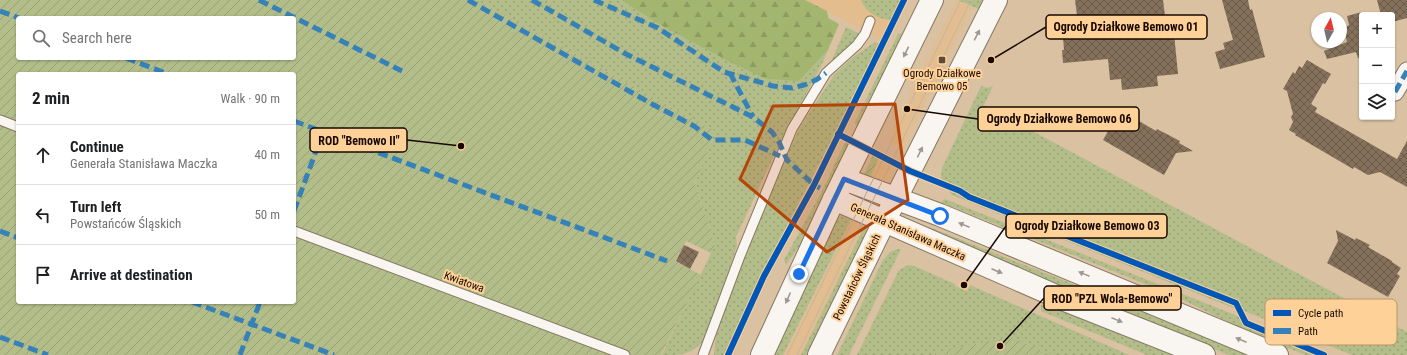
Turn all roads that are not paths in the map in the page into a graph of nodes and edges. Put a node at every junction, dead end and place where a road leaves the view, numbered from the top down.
1 (932, 0) edge
2 (996, 0) edge
3 (870, 21) dead end
4 (1407, 71) edge
5 (1395, 92) dead end
6 (0, 120) edge
7 (16, 126) edge
8 (844, 179) junction
9 (834, 199) junction
10 (896, 199) junction
11 (884, 222) junction
12 (296, 232) edge
13 (625, 355) edge
14 (703, 355) edge
15 (762, 355) edge
16 (819, 355) edge
17 (1204, 355) edge
18 (1277, 355) edge

1 -> 8 main road
10 -> 2 main road, Powstańców Śląskich
3 - 14 lane
4 - 5 street
6 - 7 lane
8 - 9 main road
8 - 10 main road
9 - 11 main road, Generała Stanisława Maczka
9 -> 15 main road
10 - 11 main road, Powstańców Śląskich
18 -> 10 main road
11 - 16 main road, Powstańców Śląskich
11 -> 17 main road, Generała Stanisława Maczka
12 - 13 lane, Kwiatowa

